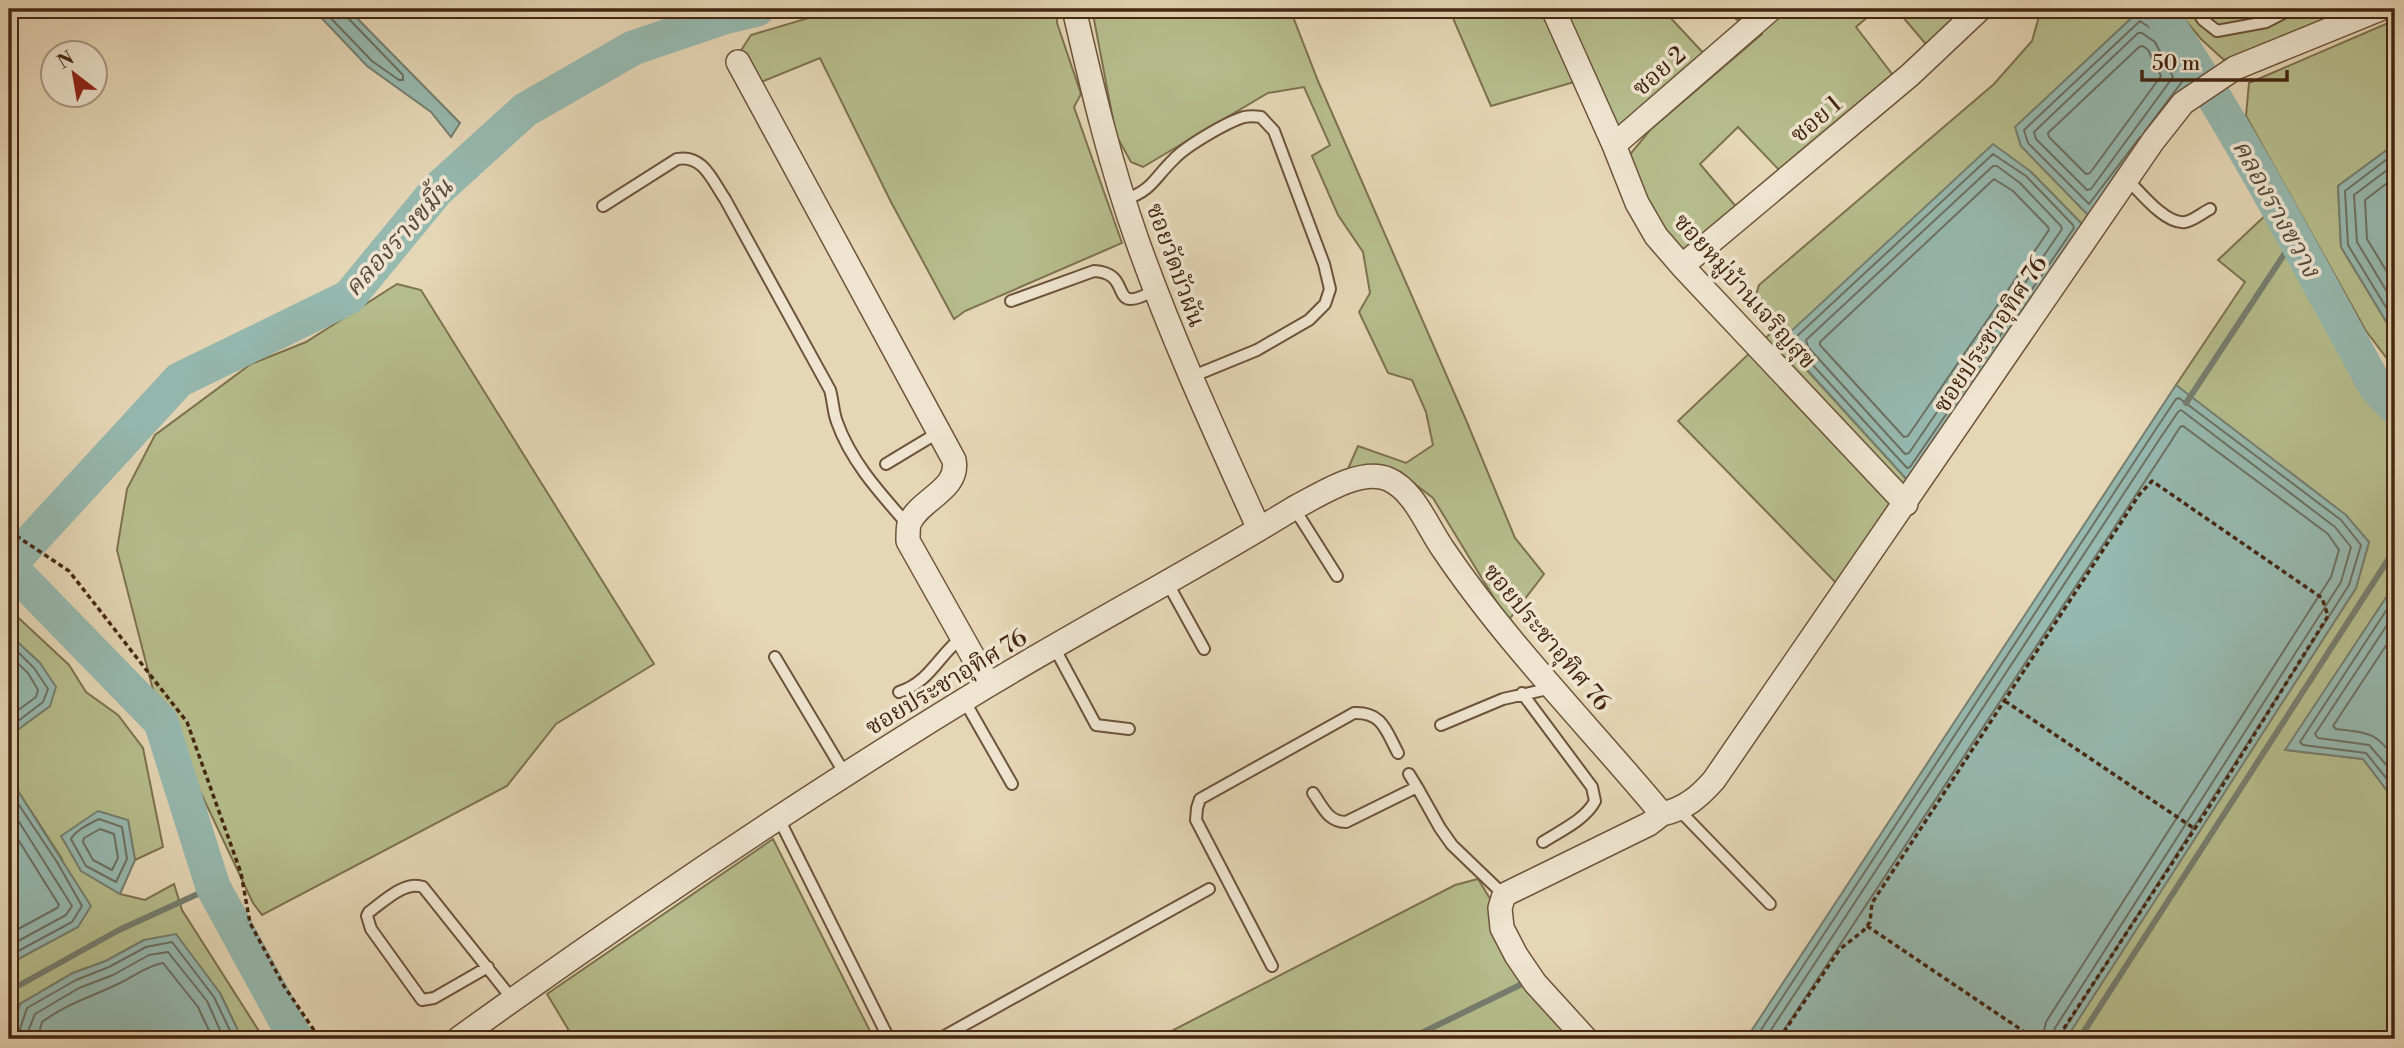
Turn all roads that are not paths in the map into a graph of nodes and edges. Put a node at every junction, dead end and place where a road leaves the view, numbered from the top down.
1 (1074, 9) edge
2 (1553, 9) edge
3 (1771, 9) edge
4 (1980, 9) edge
5 (2196, 9) edge
6 (2291, 9) edge
7 (2380, 9) edge
8 (738, 62) dead end
9 (1614, 145) junction
10 (2127, 179) junction
11 (1124, 200) junction
12 (603, 206) dead end
13 (2210, 209) dead end
14 (1682, 266) junction
15 (1155, 290) junction
16 (1011, 301) dead end
17 (1191, 377) junction
18 (939, 432) junction
19 (886, 464) dead end
20 (1906, 504) junction
21 (1294, 508) junction
22 (908, 525) junction
23 (1259, 529) junction
24 (1337, 576) dead end
25 (1167, 582) junction
26 (962, 637) junction
27 (1054, 647) junction
28 (1204, 649) dead end
29 (775, 657) dead end
30 (989, 685) junction
31 (1555, 688) junction
32 (898, 692) dead end
33 (1522, 693) junction
34 (964, 700) junction
35 (1441, 725) dead end
36 (1129, 729) dead end
37 (1398, 753) dead end
38 (845, 774) junction
39 (1409, 774) dead end
40 (1012, 784) dead end
41 (1417, 787) junction
42 (1313, 793) dead end
43 (1671, 812) junction
44 (778, 817) junction
45 (1542, 842) dead end
46 (1209, 889) dead end
47 (1504, 895) junction
48 (1770, 904) dead end
49 (1272, 966) dead end
50 (488, 967) junction
51 (513, 1000) junction
52 (458, 1039) edge
53 (889, 1039) edge
54 (939, 1039) edge
55 (1586, 1039) edge

1 - 11 street, ซอยวัดบัวผัน
2 - 9 street, ซอยหมู่บ้านเจริญสุข
3 - 9 street, ซอย 2
4 - 14 street, ซอย 1
5 - 6 lane
7 - 10 street, ซอยประชาอุทิศ 76
8 - 18 street
9 - 14 street, ซอยหมู่บ้านเจริญสุข
10 - 13 lane
10 - 20 street, ซอยประชาอุทิศ 76
11 - 15 street, ซอยวัดบัวผัน
11 - 17 lane
12 - 22 lane
14 - 20 street, ซอยหมู่บ้านเจริญสุข
15 - 16 lane
15 - 17 street, ซอยวัดบัวผัน
17 - 23 street, ซอยวัดบัวผัน
18 - 19 lane
18 - 22 street
20 - 43 street, ซอยประชาอุทิศ 76
21 - 23 street, ซอยประชาอุทิศ 76
21 - 24 lane
21 - 31 street, ซอยประชาอุทิศ 76
22 - 26 street
23 - 25 street, ซอยประชาอุทิศ 76
25 - 27 street, ซอยประชาอุทิศ 76
25 - 28 lane
26 - 30 street
26 - 32 lane
27 - 30 street, ซอยประชาอุทิศ 76
27 - 36 lane
29 - 38 lane
30 - 34 street, ซอยประชาอุทิศ 76
31 - 33 lane
31 - 43 street, ซอยประชาอุทิศ 76
33 - 35 lane
33 - 45 lane
34 - 38 street, ซอยประชาอุทิศ 76
34 - 40 lane
37 - 49 lane
38 - 44 street, ซอยประชาอุทิศ 76
39 - 41 lane
41 - 42 lane
41 - 47 lane
43 - 47 street
43 - 48 lane
44 - 51 street, ซอยประชาอุทิศ 76
44 - 53 lane
46 - 54 lane
47 - 55 street
50 - 50 lane
50 - 51 lane
51 - 52 street, ซอยประชาอุทิศ 76

